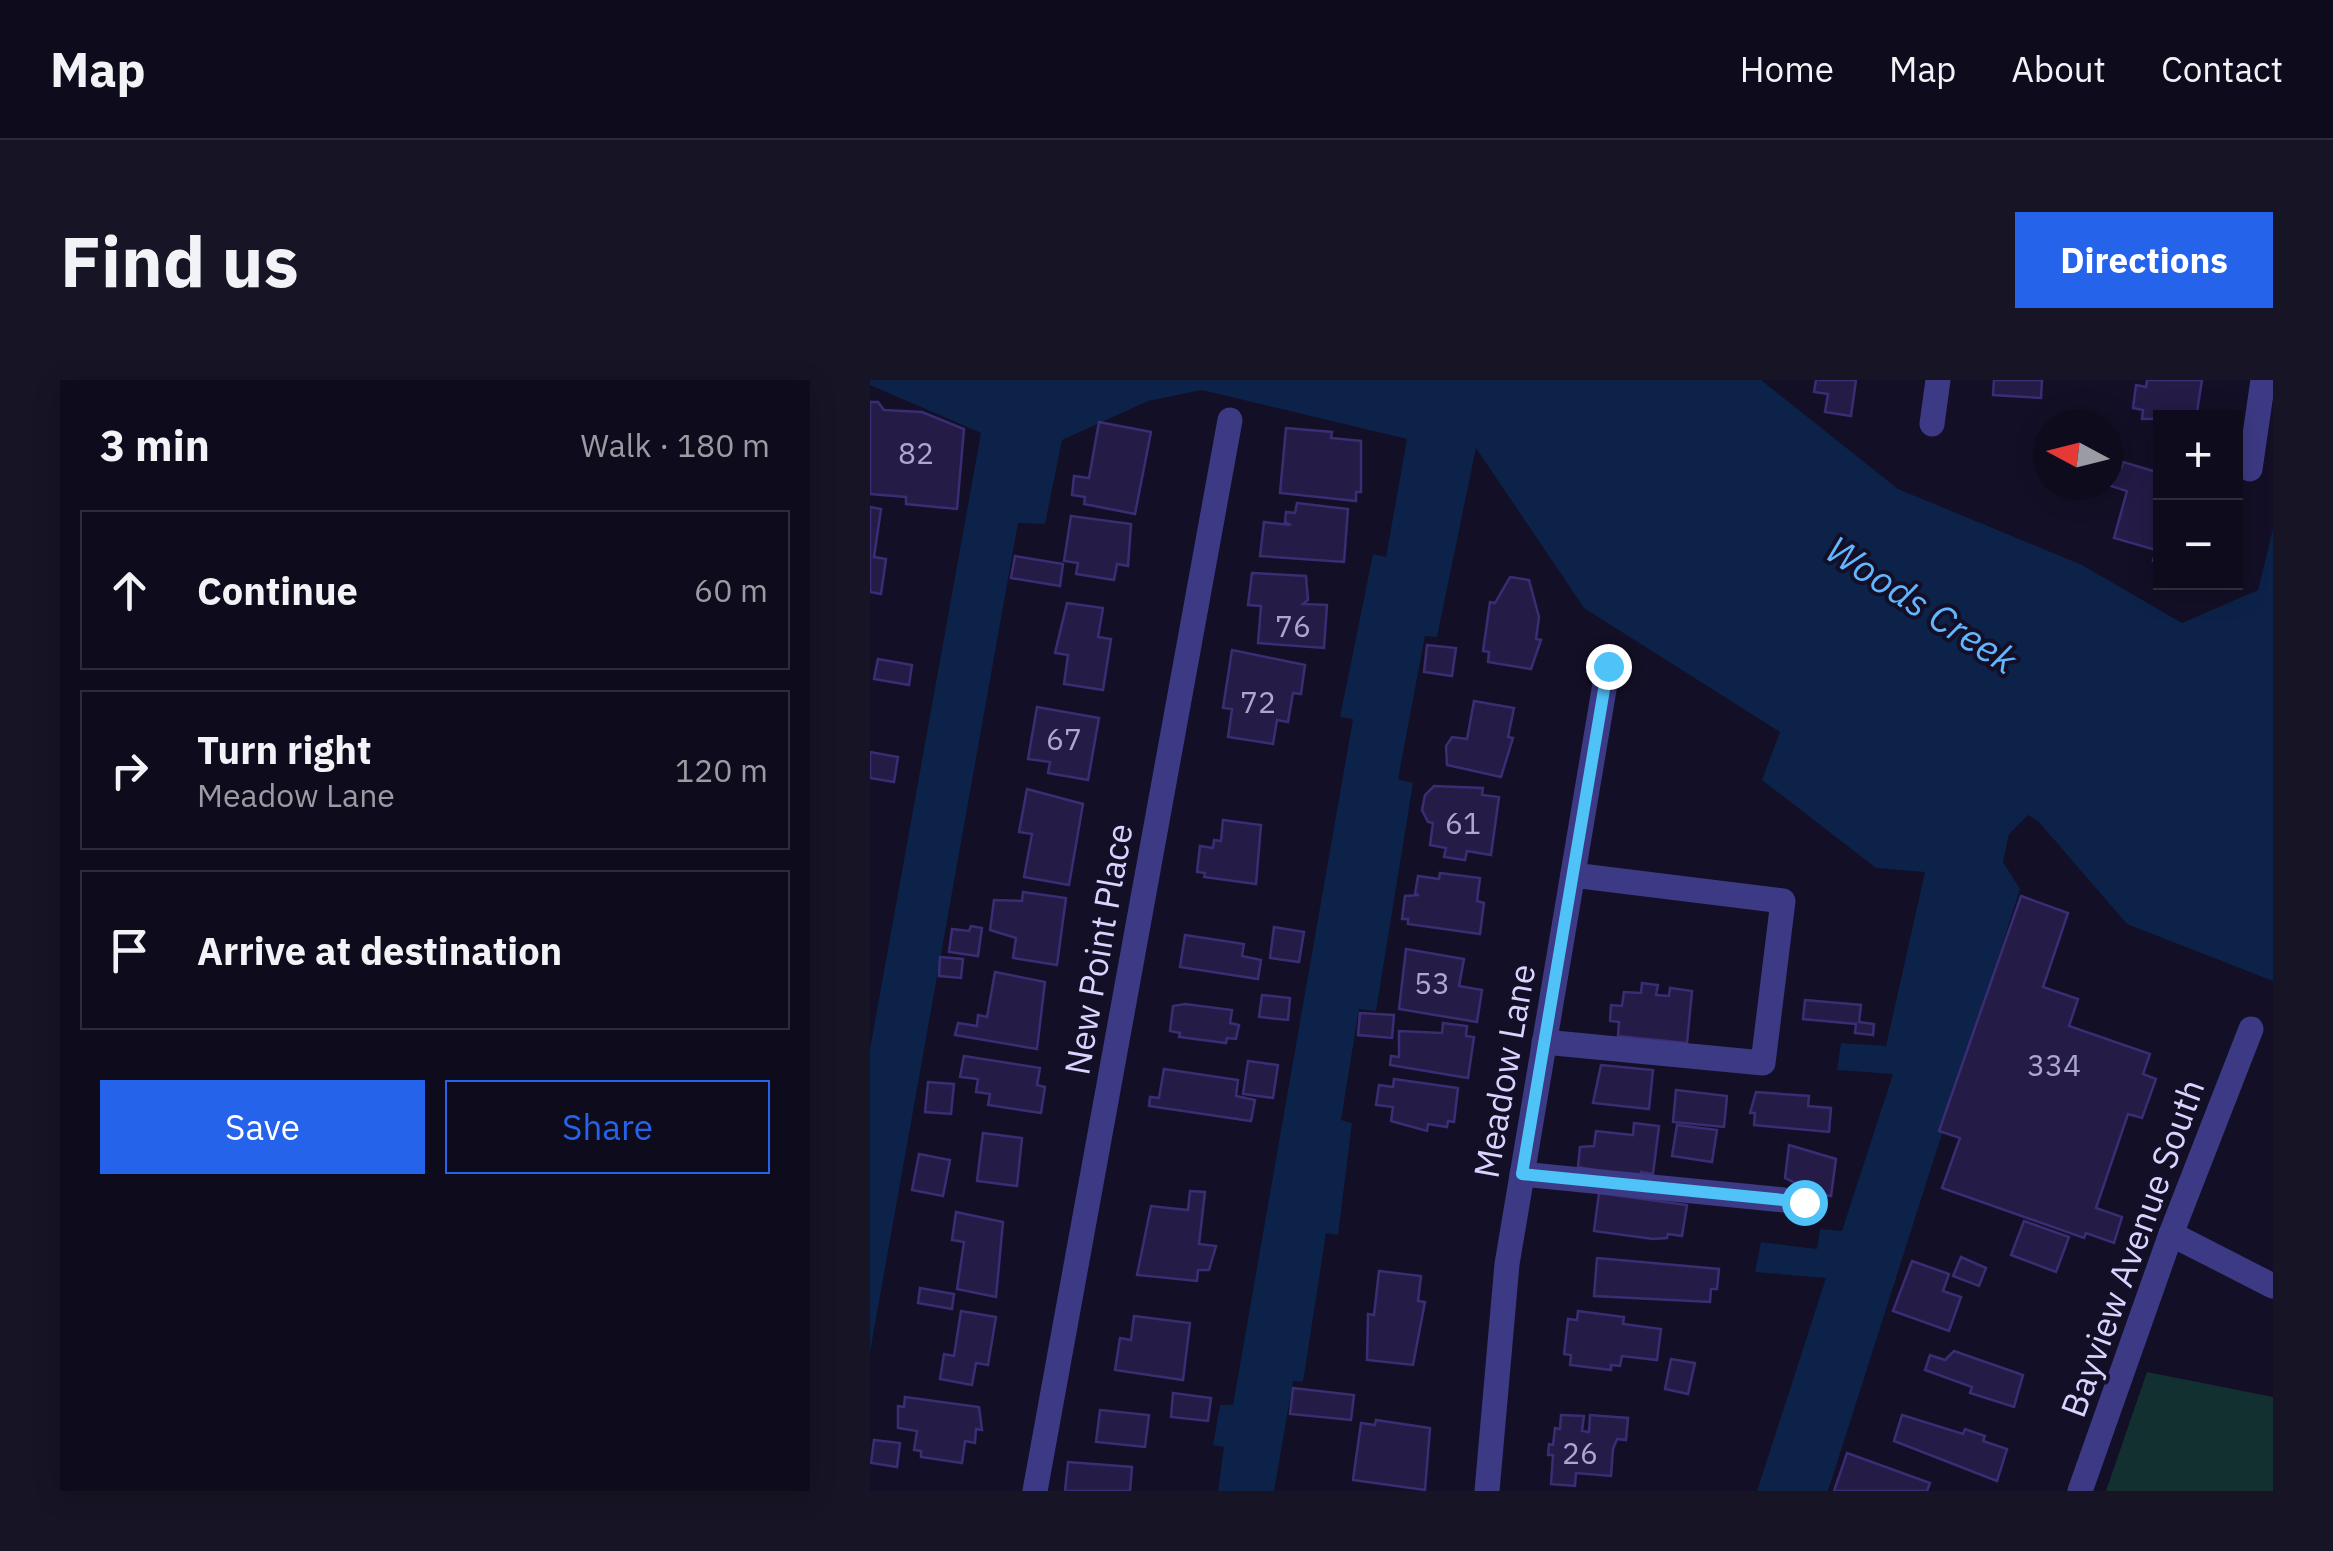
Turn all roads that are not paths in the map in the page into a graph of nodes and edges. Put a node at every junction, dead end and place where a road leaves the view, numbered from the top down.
1 (1938, 380) edge
2 (2263, 380) edge
3 (1230, 420) dead end
4 (1932, 424) dead end
5 (2250, 469) dead end
6 (1608, 666) dead end
7 (1573, 875) junction
8 (2251, 1029) dead end
9 (1544, 1042) junction
10 (1522, 1174) junction
11 (1804, 1202) dead end
12 (2171, 1234) junction
13 (2273, 1286) edge
14 (1036, 1491) edge
15 (1488, 1491) edge
16 (2080, 1491) edge

1 - 4 street
2 - 5 street
3 - 14 street, New Point Place
6 - 7 street, Meadow Lane
7 - 9 street, Meadow Lane
7 - 9 street
8 - 12 street, Bayview Avenue South
9 - 10 street, Meadow Lane
10 - 11 street
10 - 15 street, Meadow Lane
12 - 13 street
12 - 16 street, Bayview Avenue South

